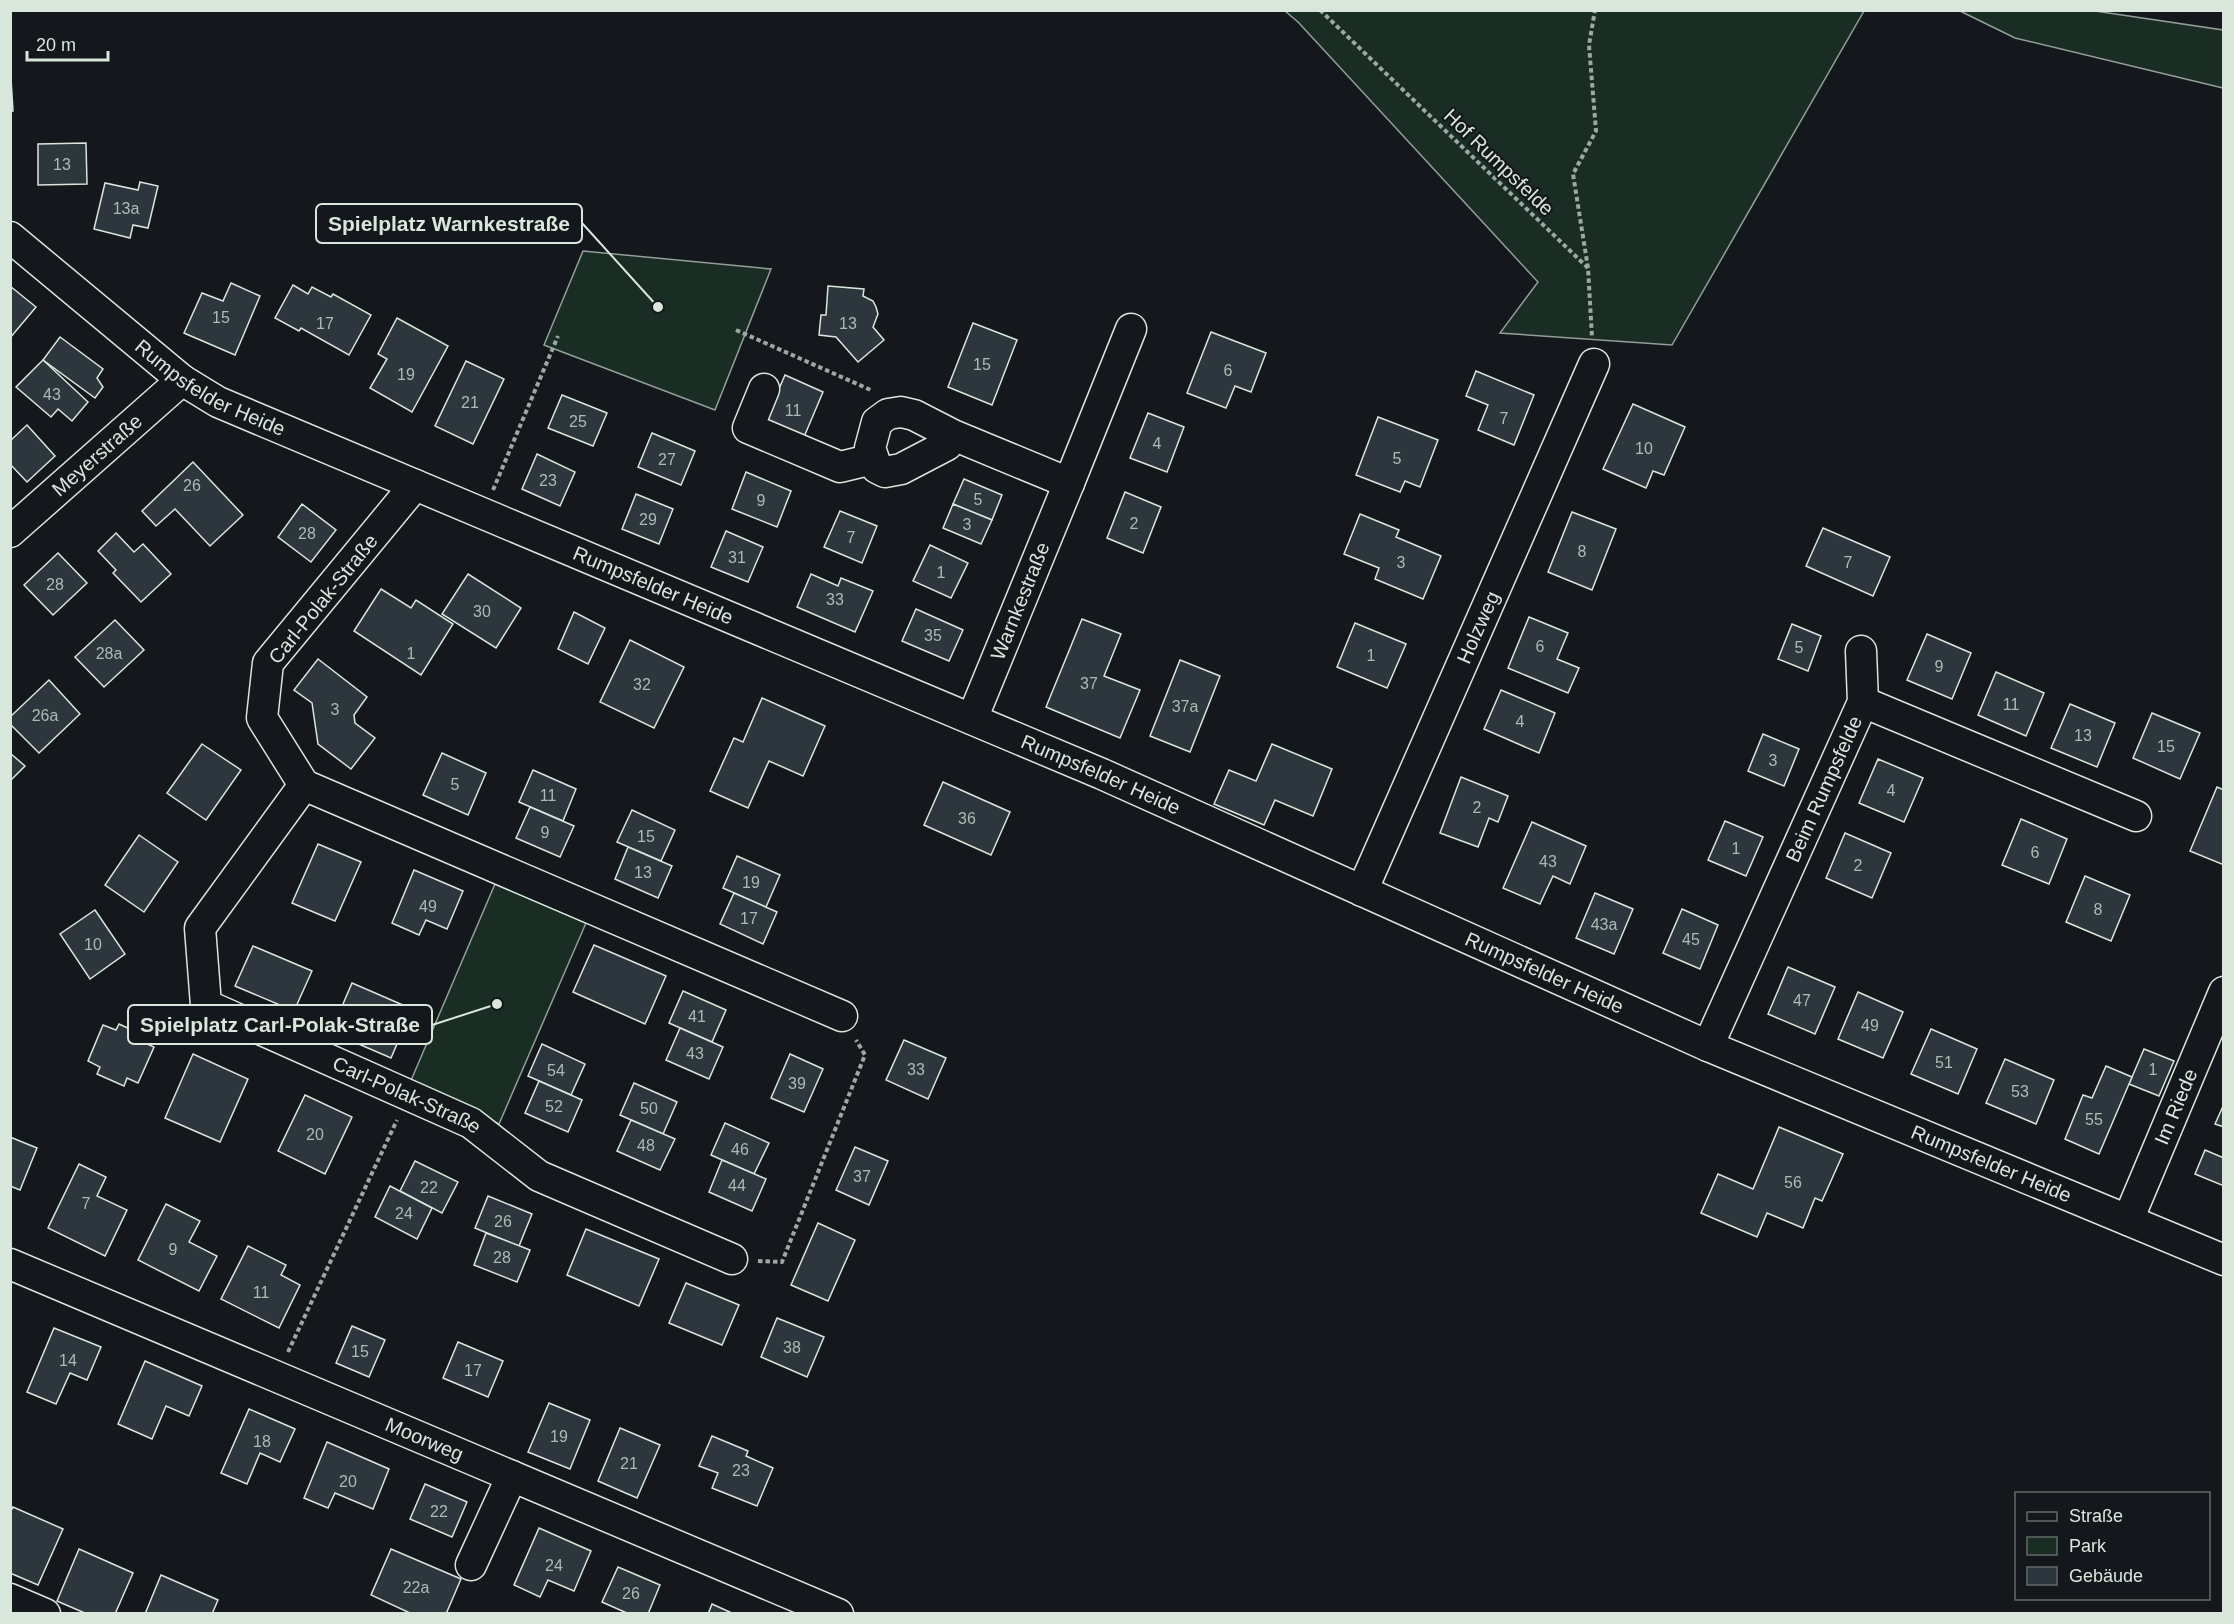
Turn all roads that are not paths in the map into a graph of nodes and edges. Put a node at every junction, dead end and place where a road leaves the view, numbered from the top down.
1 (12, 241) edge
2 (1131, 329) dead end
3 (1594, 364) road end
4 (182, 380) junction
5 (764, 388) dead end
6 (953, 435) junction
7 (873, 459) junction
8 (1068, 483) junction
9 (415, 485) junction
10 (10, 532) edge
11 (1862, 651) dead end
12 (1863, 702) junction
13 (972, 719) junction
14 (304, 785) junction
15 (2136, 816) dead end
16 (1362, 891) junction
17 (2223, 992) edge
18 (842, 1016) road end
19 (1708, 1046) junction
20 (2128, 1220) junction
21 (732, 1259) road end
22 (2223, 1260) edge
23 (10, 1264) edge
24 (512, 1476) junction
25 (471, 1565) dead end
26 (805, 1607) edge
27 (838, 1614) edge

1 - 4 street, Rumpsfelder Heide
2 - 8 street, Warnkestraße
3 - 16 street, Holzweg
4 - 9 street, Rumpsfelder Heide
4 - 10 street, Meyerstraße
5 - 7 street
6 - 7 street
6 - 7 street
6 - 8 street
8 - 13 street, Warnkestraße
9 - 13 street, Rumpsfelder Heide
9 - 14 street, Carl-Polak-Straße
11 - 12 street
12 - 15 street, Beim Rumpsfelde
12 - 19 street, Beim Rumpsfelde
13 - 16 street, Rumpsfelder Heide
14 - 18 street
14 - 21 street, Carl-Polak-Straße
16 - 19 street, Rumpsfelder Heide
17 - 20 street, Im Riede
19 - 20 street, Rumpsfelder Heide
20 - 22 street, Rumpsfelder Heide
23 - 24 street, Moorweg
24 - 25 street
24 - 26 street, Moorweg
26 - 27 street, Moorweg

